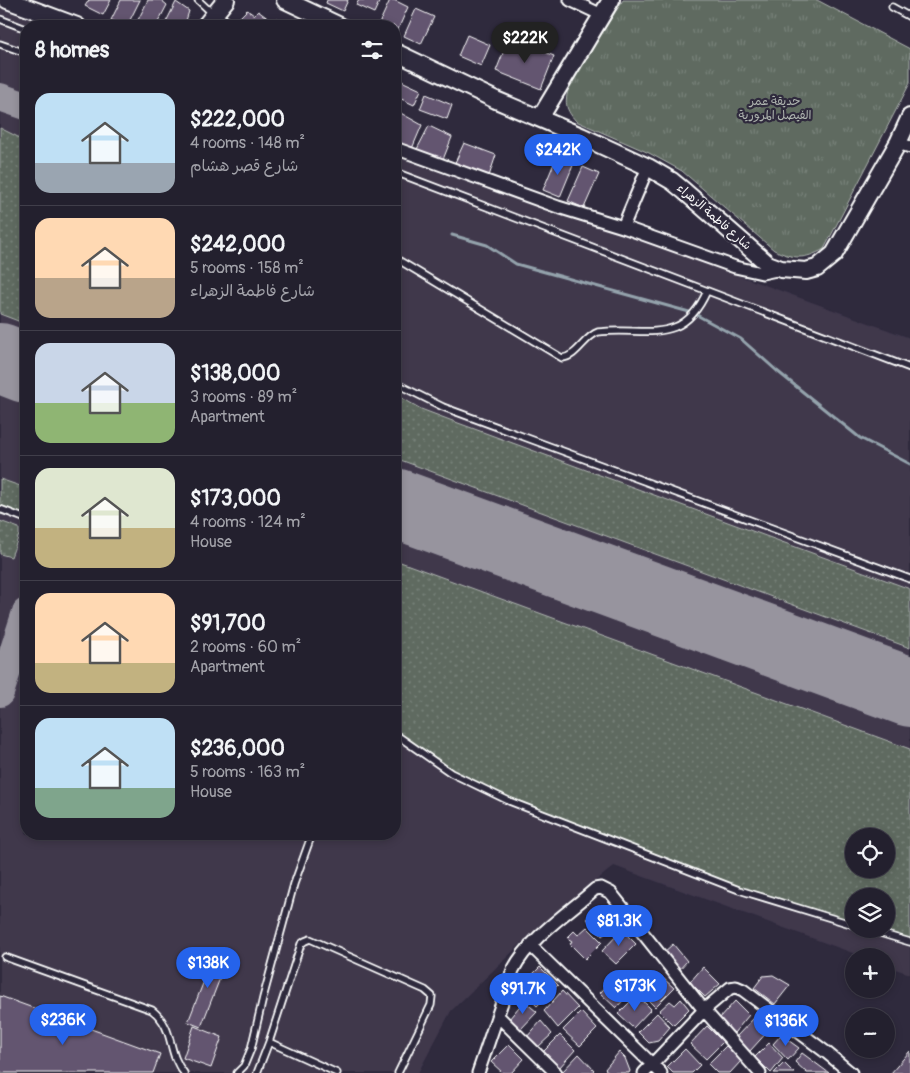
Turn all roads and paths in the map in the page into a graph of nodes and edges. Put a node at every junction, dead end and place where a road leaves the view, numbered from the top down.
1 (7, 0) edge
2 (198, 0) edge
3 (285, 0) edge
4 (570, 0) edge
5 (611, 0) edge
6 (892, 7) dead end
7 (220, 8) edge
8 (602, 15) junction
9 (910, 18) edge
10 (0, 19) edge
11 (61, 20) edge
12 (226, 20) edge
13 (327, 20) edge
14 (20, 27) edge
15 (0, 44) edge
16 (20, 51) edge
17 (401, 55) edge
18 (910, 117) edge
19 (540, 118) junction
20 (904, 145) edge
21 (401, 150) edge
22 (648, 167) junction
23 (401, 174) edge
24 (623, 228) junction
25 (401, 263) edge
26 (781, 269) junction
27 (707, 291) junction
28 (910, 368) edge
29 (401, 386) edge
30 (0, 509) edge
31 (20, 517) edge
32 (910, 579) edge
33 (401, 738) edge
34 (310, 840) edge
35 (845, 922) edge
36 (895, 938) edge
37 (910, 942) edge
38 (530, 945) junction
39 (5, 957) dead end
40 (704, 1010) junction
41 (498, 1016) junction
42 (269, 1042) junction
43 (648, 1069) edge
44 (184, 1073) edge
45 (238, 1073) edge
46 (257, 1073) edge
47 (337, 1073) edge
48 (398, 1073) edge
49 (478, 1073) edge
50 (556, 1073) edge
51 (661, 1073) edge
52 (760, 1073) edge
53 (851, 1073) edge

1 - 11 street
2 - 7 lane
3 - 13 street
4 - 8 street
5 - 8 street
6 - 9 lane
7 - 12 street
8 - 19 street
10 - 14 lane
15 - 16 lane
17 - 19 street, شارع فاطمة الزهراء
18 - 20 street, شارع فاطمة الزهراء
19 - 22 street, شارع فاطمة الزهراء
20 - 26 street, شارع فاطمة الزهراء
21 - 24 street
22 - 24 street
22 - 26 street, شارع فاطمة الزهراء
23 - 27 lane
24 - 26 street
25 - 27 lane
27 - 28 lane
29 - 32 lane
30 - 31 lane
33 - 35 lane
34 - 45 lane
36 - 37 lane
38 - 40 street
38 - 41 street
38 - 43 street
39 - 44 lane
40 - 43 street
40 - 52 street
40 - 53 street
41 - 49 street
41 - 50 street
42 - 46 lane
42 - 47 lane
42 - 48 lane
43 - 51 street

